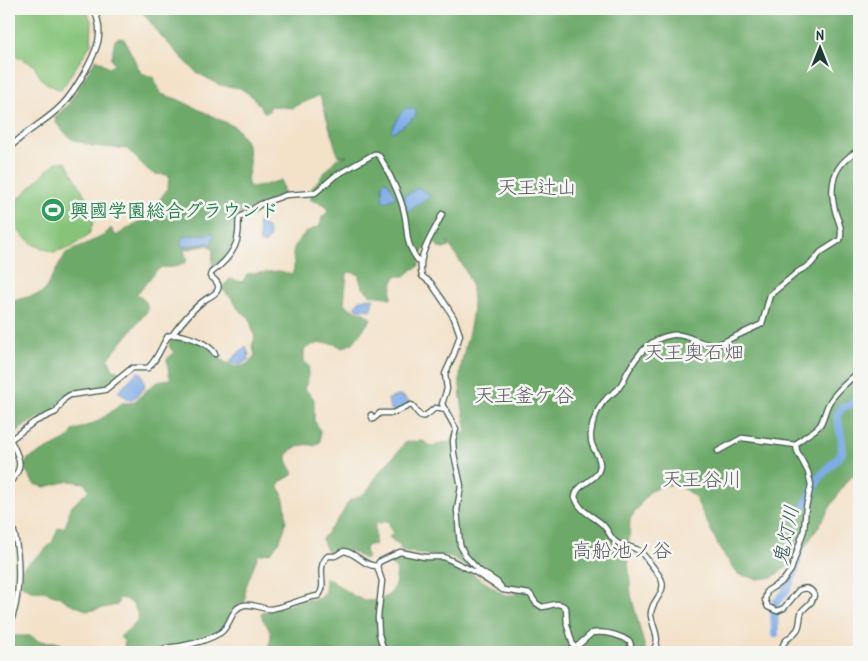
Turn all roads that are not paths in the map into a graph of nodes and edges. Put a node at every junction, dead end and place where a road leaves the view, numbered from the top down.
1 (94, 9) edge
2 (9, 149) edge
3 (859, 150) edge
4 (442, 214) dead end
5 (420, 263) junction
6 (173, 334) junction
7 (215, 354) dead end
8 (859, 372) edge
9 (447, 411) junction
10 (371, 415) dead end
11 (9, 438) edge
12 (796, 445) junction
13 (718, 451) dead end
14 (9, 483) edge
15 (9, 518) edge
16 (378, 566) junction
17 (503, 590) junction
18 (9, 624) edge
19 (575, 651) edge
20 (160, 652) edge
21 (384, 652) edge
22 (632, 652) edge
23 (651, 652) edge
24 (783, 652) edge

1 - 2 street
3 - 23 street
4 - 5 street
5 - 6 street
5 - 9 street
6 - 7 street
6 - 11 street
8 - 12 street
9 - 10 street
9 - 17 street
11 - 14 street
12 - 13 street
12 - 24 street
15 - 18 street
16 - 17 street
16 - 20 street
16 - 21 street
17 - 19 street
19 - 22 street

